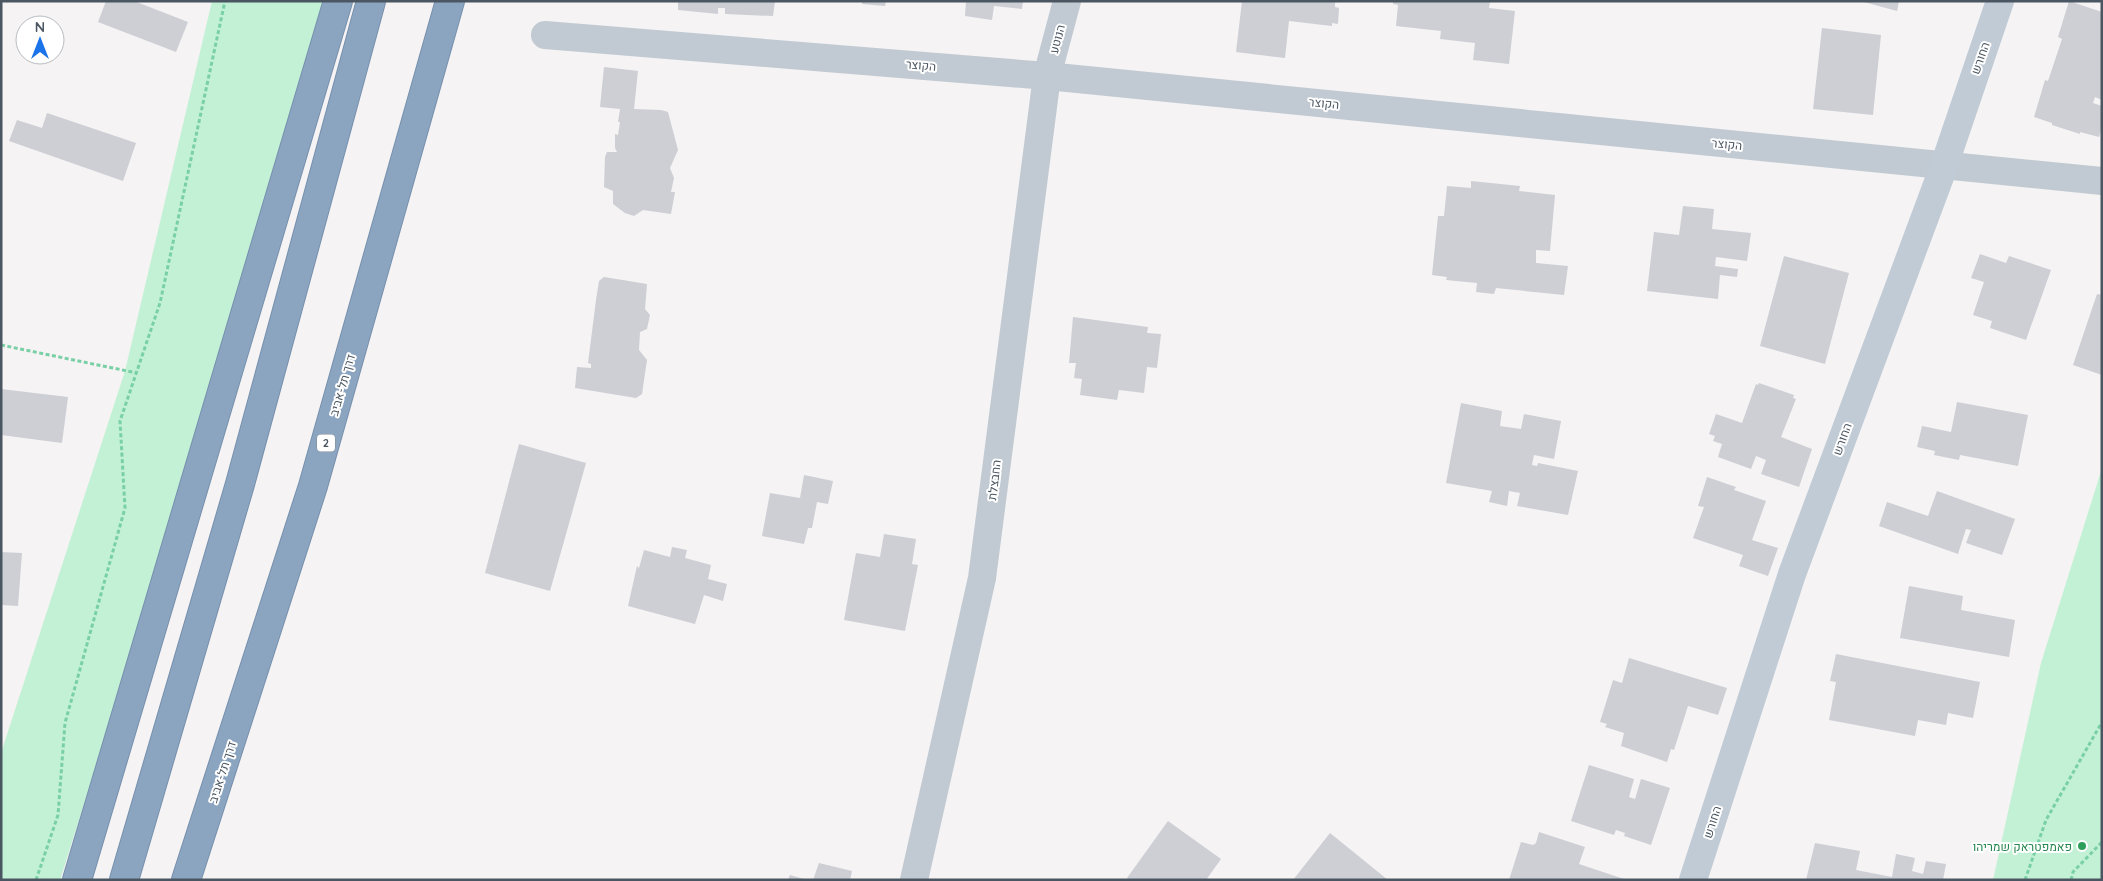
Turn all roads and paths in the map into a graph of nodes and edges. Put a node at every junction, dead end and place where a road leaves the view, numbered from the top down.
1 (225, 1) edge
2 (338, 1) edge
3 (371, 1) edge
4 (450, 1) edge
5 (1067, 1) edge
6 (2000, 1) edge
7 (545, 34) dead end
8 (1047, 76) junction
9 (1944, 166) junction
10 (2102, 181) edge
11 (1, 345) edge
12 (137, 373) junction
13 (2102, 722) edge
14 (2102, 842) edge
15 (36, 880) edge
16 (77, 880) edge
17 (124, 880) edge
18 (186, 880) edge
19 (914, 880) edge
20 (1693, 880) edge
21 (2025, 880) edge
22 (2071, 880) edge

1 - 12 path
2 - 16 highway
3 - 17 highway
4 - 18 highway, דרך תל-אביב / 2
5 - 8 street, הנוטע
6 - 9 street, החורש
7 - 8 street, הקוצר
8 - 9 street, הקוצר
8 - 19 street, החבצלת
9 - 10 street, הקוצר
9 - 20 street, החורש
11 - 12 path
12 - 15 path
13 - 21 path
14 - 22 path

